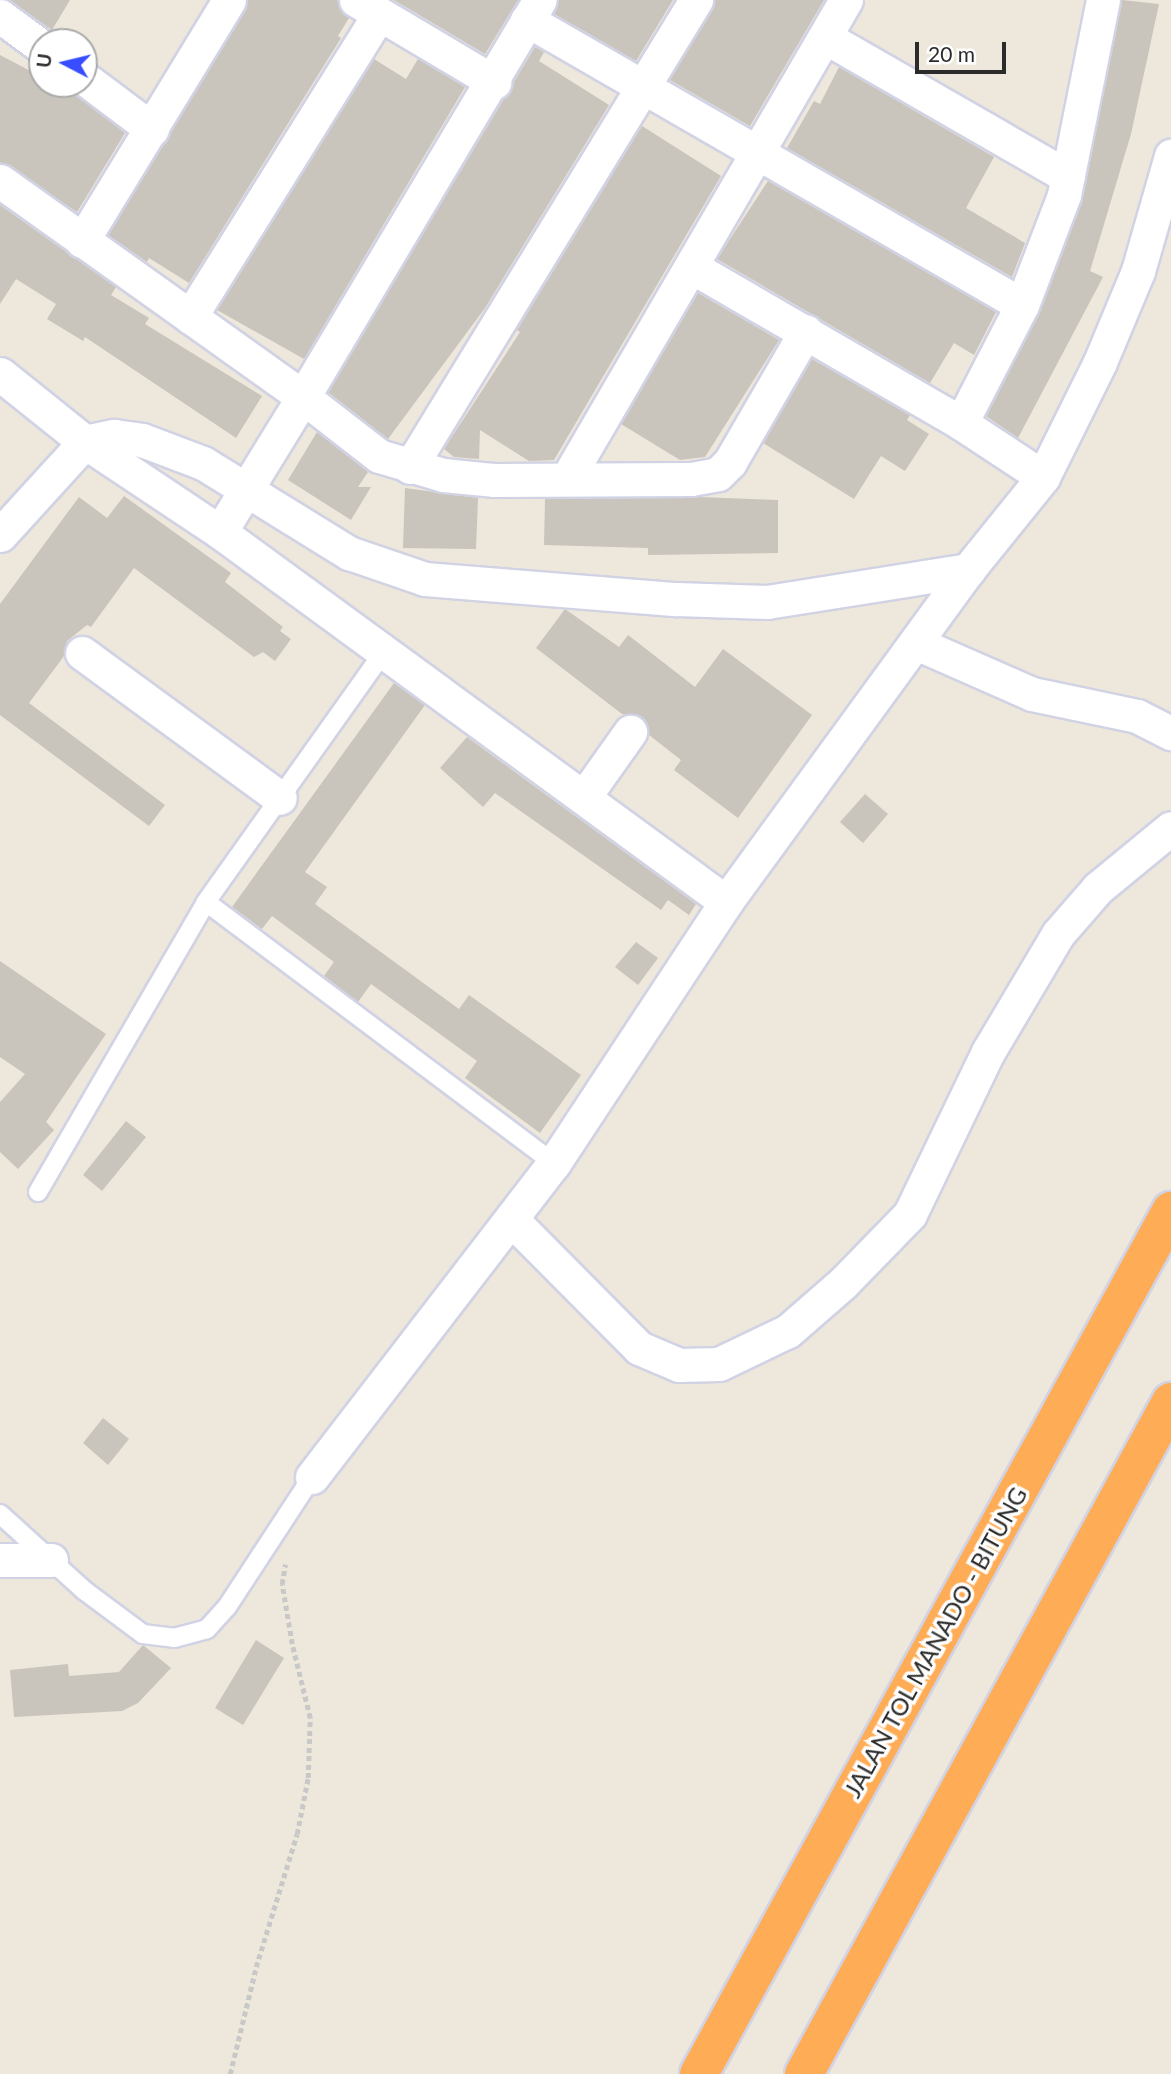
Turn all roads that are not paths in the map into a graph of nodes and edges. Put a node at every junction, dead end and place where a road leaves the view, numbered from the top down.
1 (229, 0) edge
2 (696, 0) edge
3 (845, 0) edge
4 (1103, 0) edge
5 (367, 7) edge
6 (534, 10) edge
7 (0, 16) edge
8 (28, 37) edge
9 (825, 37) junction
10 (494, 82) junction
11 (643, 86) junction
12 (98, 88) edge
13 (152, 129) junction
14 (757, 154) junction
15 (1171, 156) edge
16 (1068, 177) junction
17 (0, 181) edge
18 (82, 241) junction
19 (692, 267) junction
20 (1022, 305) junction
21 (190, 317) junction
22 (806, 331) junction
23 (0, 374) edge
24 (303, 397) junction
25 (961, 423) junction
26 (85, 442) junction
27 (410, 467) junction
28 (568, 477) junction
29 (1044, 477) junction
30 (248, 488) junction
31 (220, 532) junction
32 (0, 536) edge
33 (968, 570) junction
34 (916, 643) junction
35 (385, 650) junction
36 (82, 653) dead end
37 (630, 732) dead end
38 (1171, 733) edge
39 (584, 797) junction
40 (280, 798) junction
41 (1171, 828) edge
42 (206, 902) junction
43 (726, 902) junction
44 (554, 1163) junction
45 (38, 1192) dead end
46 (1171, 1211) edge
47 (511, 1219) junction
48 (1171, 1402) edge
49 (312, 1476) joint
50 (0, 1514) edge
51 (0, 1560) edge
52 (51, 1560) junction
53 (699, 2074) edge
54 (804, 2074) edge

1 - 13 street
2 - 11 street
3 - 9 street
4 - 16 street
5 - 10 street
5 - 21 street
6 - 10 street
6 - 11 street
7 - 8 street
9 - 14 street
9 - 16 street
10 - 24 street
11 - 14 street
11 - 27 street
12 - 13 street
13 - 18 street
14 - 19 street
14 - 20 street
15 - 29 street
16 - 20 street
17 - 18 street
18 - 21 street
19 - 22 street
19 - 28 street
20 - 25 street
21 - 24 street
22 - 25 street
22 - 28 street
23 - 26 street
24 - 27 street
24 - 30 street
25 - 29 street
26 - 30 street
26 - 31 street
26 - 32 street
27 - 28 street
29 - 33 street
30 - 31 street
30 - 33 street
31 - 35 street
33 - 34 street
34 - 38 street
34 - 43 street
35 - 39 street
35 - 40 lane
36 - 40 street
37 - 39 street
39 - 43 street
40 - 42 lane
41 - 47 street
42 - 44 lane
42 - 45 lane
43 - 44 street
44 - 47 street
46 - 53 highway, JALAN TOL MANADO - BITUNG
47 - 49 street
48 - 54 highway
49 - 52 lane
50 - 52 lane
51 - 52 street

